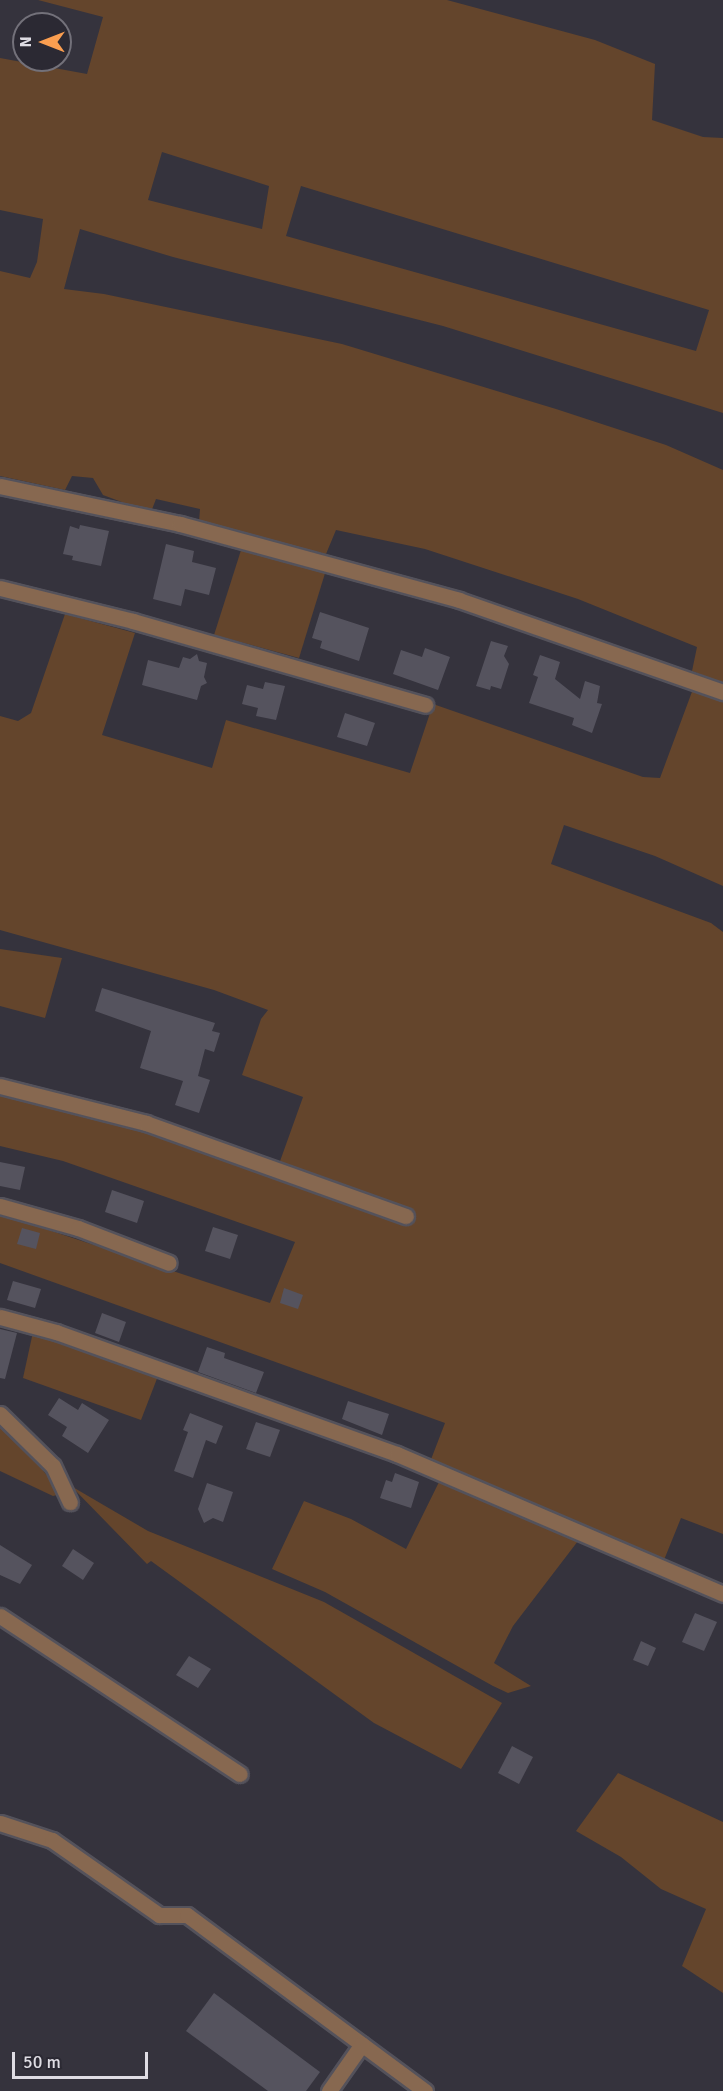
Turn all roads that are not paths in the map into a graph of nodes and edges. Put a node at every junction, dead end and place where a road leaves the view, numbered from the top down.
1 (0, 486) edge
2 (0, 588) edge
3 (723, 692) edge
4 (425, 705) dead end
5 (0, 1086) edge
6 (0, 1206) edge
7 (406, 1216) dead end
8 (169, 1263) dead end
9 (0, 1317) edge
10 (0, 1414) edge
11 (70, 1502) dead end
12 (723, 1594) edge
13 (0, 1616) edge
14 (240, 1774) dead end
15 (0, 1823) edge
16 (362, 2044) junction
17 (329, 2091) edge
18 (425, 2091) edge

1 - 3 street
2 - 4 street
5 - 7 street
6 - 8 street
9 - 12 street
10 - 11 street
13 - 14 street
15 - 16 street
16 - 17 street
16 - 18 street

